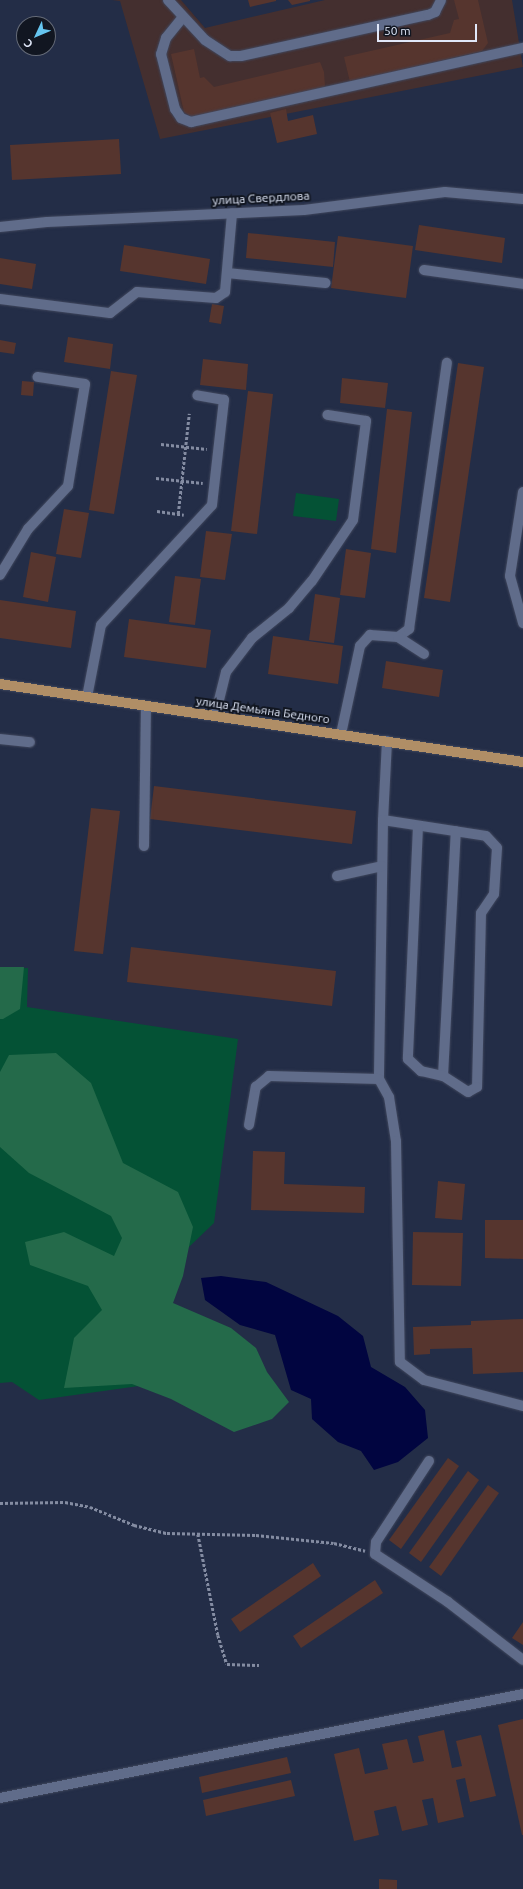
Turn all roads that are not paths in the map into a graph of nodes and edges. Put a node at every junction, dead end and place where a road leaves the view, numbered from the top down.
1 (168, 0) edge
2 (441, 0) edge
3 (183, 17) junction
4 (523, 48) edge
5 (523, 199) edge
6 (232, 213) junction
7 (0, 227) edge
8 (424, 270) dead end
9 (227, 273) junction
10 (325, 283) dead end
11 (523, 284) edge
12 (0, 299) edge
13 (447, 363) dead end
14 (38, 377) dead end
15 (197, 395) dead end
16 (327, 415) dead end
17 (523, 492) edge
18 (0, 575) edge
19 (523, 623) edge
20 (398, 637) junction
21 (424, 654) dead end
22 (0, 684) edge
23 (88, 697) junction
24 (146, 706) junction
25 (215, 716) junction
26 (340, 734) junction
27 (0, 739) edge
28 (387, 741) junction
29 (30, 742) dead end
30 (523, 762) edge
31 (383, 820) junction
32 (418, 826) junction
33 (456, 831) junction
34 (144, 846) dead end
35 (382, 866) junction
36 (337, 876) dead end
37 (443, 1076) junction
38 (379, 1079) junction
39 (248, 1125) dead end
40 (523, 1406) edge
41 (429, 1461) dead end
42 (523, 1660) edge
43 (523, 1694) edge
44 (0, 1798) edge

1 - 3 street
2 - 3 street
3 - 4 street
5 - 6 street, улица Свердлова
6 - 7 street, улица Свердлова
6 - 9 street
8 - 11 street
9 - 10 street
9 - 12 street
13 - 20 street
14 - 18 street
15 - 23 street
16 - 25 street
17 - 19 street
20 - 21 street
20 - 26 street
22 - 23 main road, улица Демьяна Бедного
23 - 24 main road, улица Демьяна Бедного
24 - 25 main road, улица Демьяна Бедного
24 - 34 street
25 - 26 main road, улица Демьяна Бедного
26 - 28 main road, улица Демьяна Бедного
27 - 29 street
28 - 30 main road, улица Демьяна Бедного
28 - 31 street
31 - 32 street
31 - 35 street
32 - 33 street
32 - 37 street
33 - 37 street
33 - 37 street
35 - 36 street
35 - 38 street
38 - 39 street
38 - 40 street
41 - 42 street
43 - 44 street

